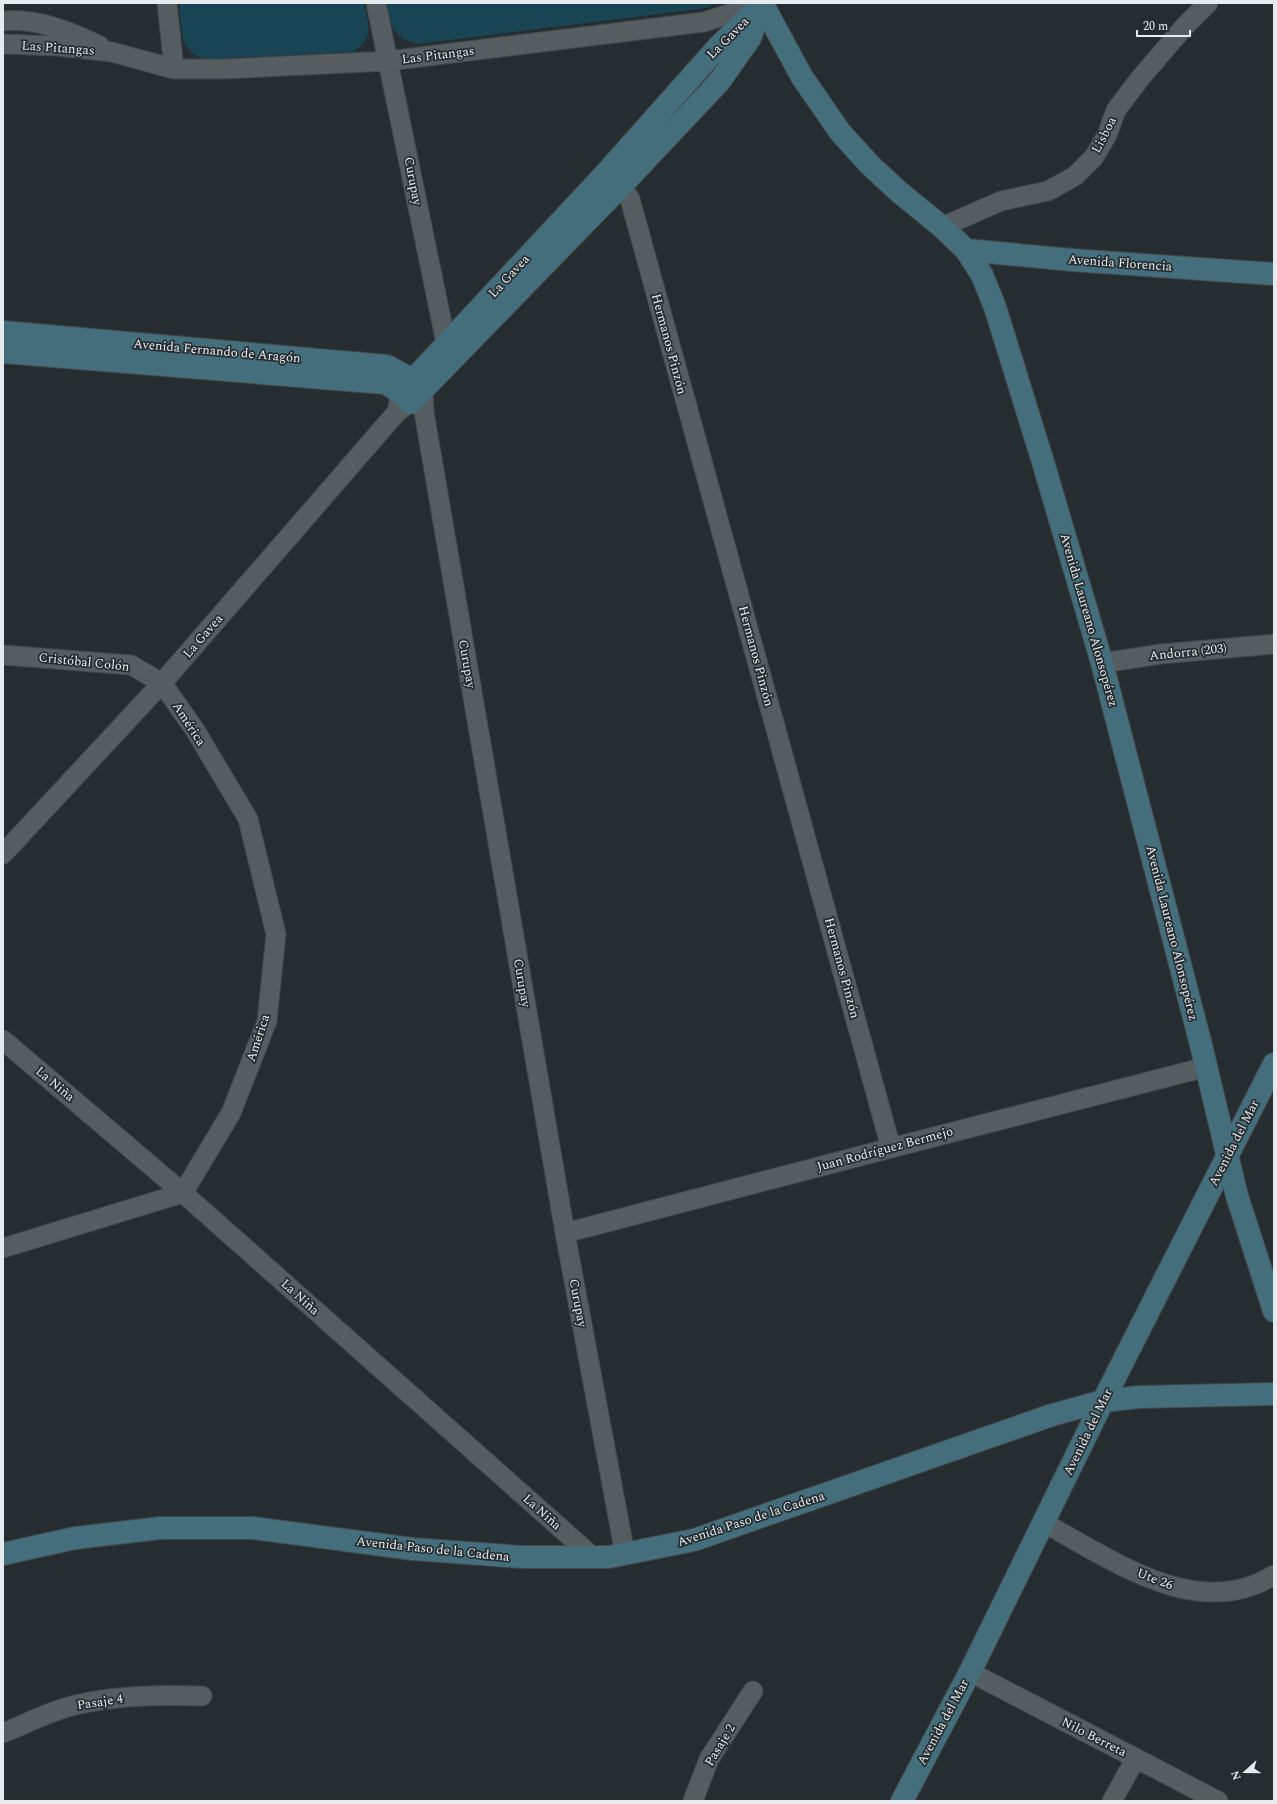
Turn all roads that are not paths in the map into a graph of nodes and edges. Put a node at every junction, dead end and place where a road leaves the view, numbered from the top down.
1 (167, 3) edge
2 (376, 3) edge
3 (762, 3) edge
4 (1208, 3) edge
5 (3, 21) edge
6 (3, 44) edge
7 (112, 52) junction
8 (388, 61) junction
9 (174, 69) junction
10 (613, 179) junction
11 (942, 227) junction
12 (966, 250) junction
13 (1273, 272) edge
14 (3, 332) edge
15 (451, 349) junction
16 (3, 352) edge
17 (411, 398) junction
18 (1274, 644) edge
19 (3, 655) edge
20 (1102, 663) junction
21 (162, 683) junction
22 (3, 854) edge
23 (3, 1040) edge
24 (1274, 1064) edge
25 (1206, 1067) junction
26 (891, 1148) junction
27 (1227, 1155) junction
28 (183, 1193) junction
29 (565, 1233) junction
30 (3, 1248) edge
31 (1274, 1311) edge
32 (1274, 1394) edge
33 (1103, 1402) junction
34 (1044, 1523) junction
35 (3, 1554) edge
36 (625, 1554) junction
37 (594, 1557) junction
38 (1274, 1575) edge
39 (970, 1672) junction
40 (753, 1691) dead end
41 (202, 1696) dead end
42 (3, 1733) edge
43 (1136, 1758) junction
44 (693, 1801) edge
45 (902, 1801) edge
46 (1112, 1801) edge
47 (1218, 1801) edge

1 - 9 street
2 - 8 street, Curupay
3 - 8 street, Las Pitangas
3 - 10 street, La Gavea
3 - 11 street, Avenida Laureano Alonsopérez
4 - 11 street, Lisboa
5 - 7 street, Las Pitangas
6 - 7 street, Las Pitangas
7 - 9 street, Las Pitangas
8 - 9 street, Las Pitangas
8 - 15 street, Curupay
10 - 15 street, La Gavea
10 - 26 street, Hermanos Pinzón
11 - 12 street, Avenida Laureano Alonsopérez
12 - 13 street, Avenida Florencia
12 - 20 street, Avenida Laureano Alonsopérez
14 - 17 street, Avenida Fernando de Aragón
15 - 17 street, La Gavea
16 - 17 street, Avenida Fernando de Aragón
17 - 21 street, La Gavea
17 - 29 street, Curupay
18 - 20 street, Andorra (203)
19 - 21 street, Cristóbal Colón
20 - 25 street, Avenida Laureano Alonsopérez
21 - 22 street, La Gavea
21 - 28 street, América
23 - 28 street, La Niña
24 - 27 street, Avenida del Mar
25 - 26 street, Juan Rodríguez Bermejo
25 - 27 street, Avenida Laureano Alonsopérez
26 - 29 street, Juan Rodríguez Bermejo
27 - 31 street, Avenida Laureano Alonsopérez
27 - 33 street, Avenida del Mar
28 - 30 street
28 - 37 street, La Niña
29 - 36 street, Curupay
32 - 33 street, Avenida Paso de la Cadena
33 - 34 street, Avenida del Mar
33 - 36 street, Avenida Paso de la Cadena
34 - 38 street, Ute 26
34 - 39 street, Avenida del Mar
35 - 37 street, Avenida Paso de la Cadena
36 - 37 street, Avenida Paso de la Cadena
39 - 43 street, Nilo Berreta
39 - 45 street, Avenida del Mar
40 - 44 street, Pasaje 2
41 - 42 street, Pasaje 4
43 - 46 street
43 - 47 street, Nilo Berreta

